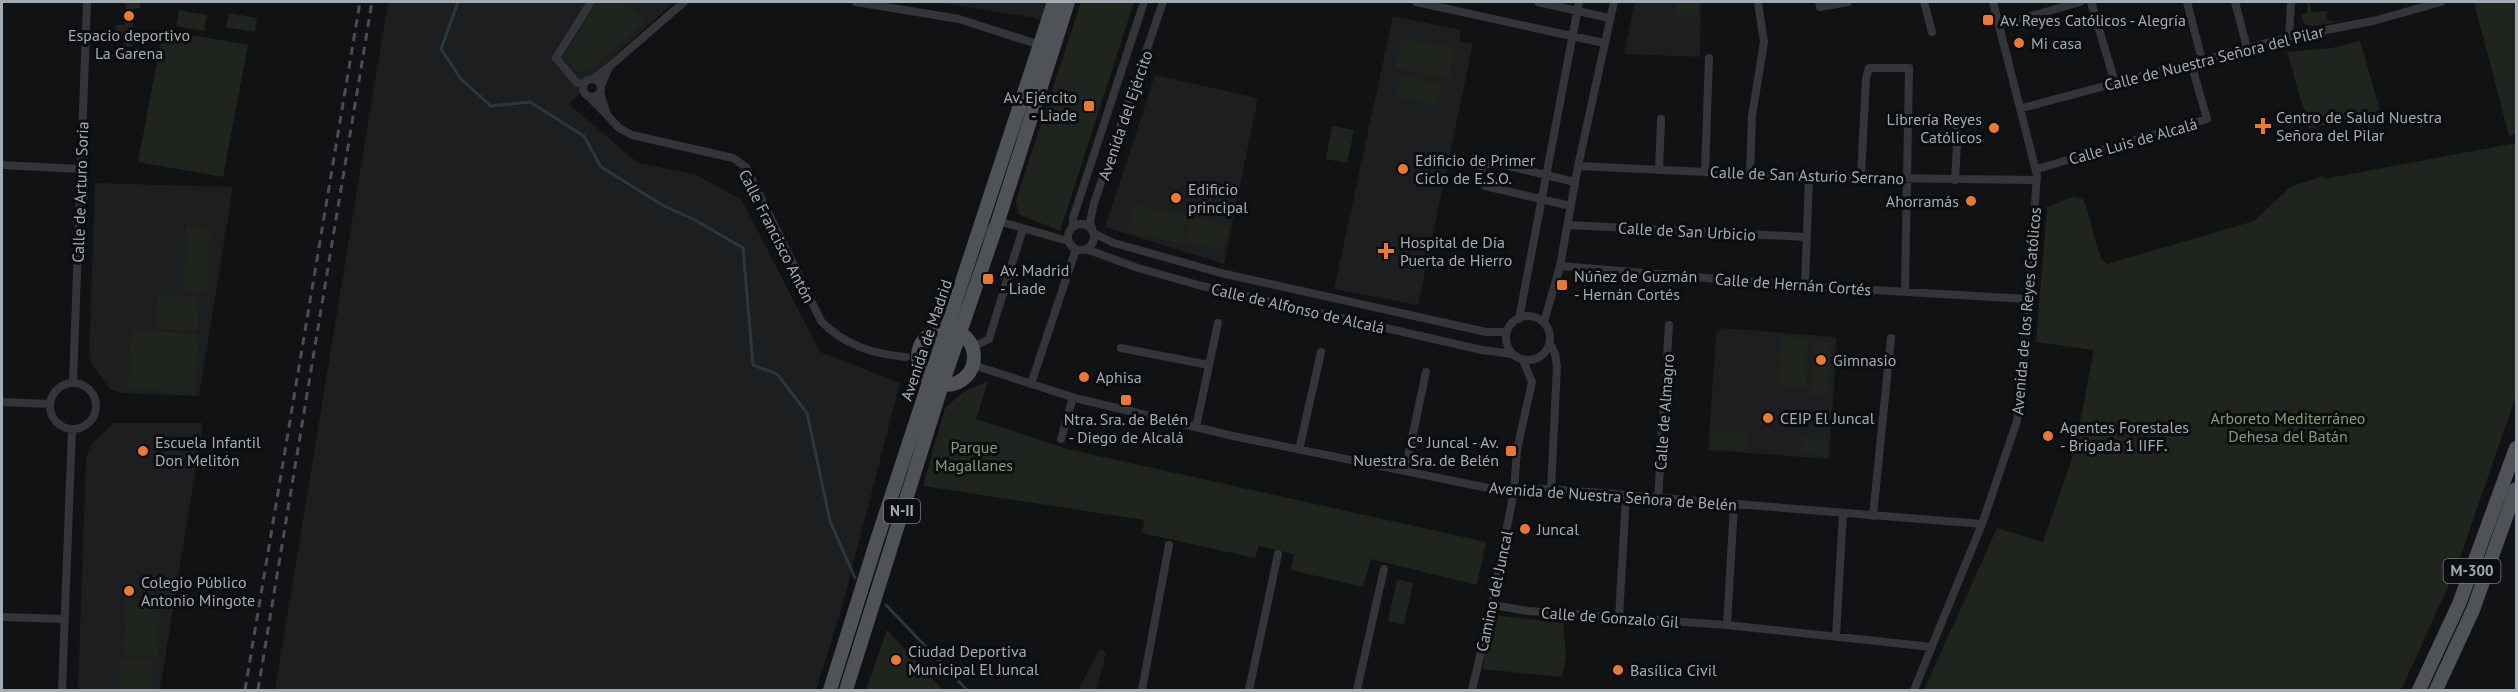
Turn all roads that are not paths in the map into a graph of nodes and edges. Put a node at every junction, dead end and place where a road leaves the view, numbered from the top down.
1 (87, 2) edge
2 (591, 2) edge
3 (684, 2) edge
4 (856, 2) edge
5 (1054, 2) edge
6 (1068, 2) edge
7 (1144, 2) edge
8 (1163, 2) edge
9 (1416, 2) edge
10 (1538, 2) edge
11 (1614, 2) edge
12 (1758, 2) edge
13 (1819, 2) edge
14 (1848, 2) edge
15 (1924, 2) edge
16 (1993, 2) edge
17 (2080, 2) edge
18 (2091, 2) edge
19 (2187, 2) edge
20 (2235, 2) edge
21 (2291, 2) edge
22 (2441, 2) edge
23 (1578, 6) edge
24 (1609, 18) junction
25 (2000, 25) junction
26 (1932, 32) dead end
27 (1571, 36) junction
28 (2289, 37) junction
29 (1604, 43) junction
30 (1040, 45) junction
31 (2247, 48) junction
32 (1709, 58) dead end
33 (2202, 60) junction
34 (2191, 63) junction
35 (609, 68) junction
36 (592, 79) junction
37 (2115, 83) junction
38 (601, 89) junction
39 (584, 90) junction
40 (2022, 108) junction
41 (607, 115) junction
42 (1661, 119) dead end
43 (1958, 127) dead end
44 (2, 165) edge
45 (1578, 166) junction
46 (80, 169) junction
47 (2037, 169) junction
48 (1659, 170) junction
49 (1705, 172) junction
50 (1750, 174) junction
51 (1545, 175) junction
52 (1809, 177) junction
53 (1861, 177) junction
54 (1909, 179) junction
55 (1955, 180) junction
56 (2037, 180) junction
57 (1575, 182) junction
58 (1540, 200) junction
59 (1571, 206) junction
60 (998, 220) junction
61 (1568, 225) junction
62 (1073, 226) junction
63 (1023, 228) junction
64 (1093, 231) junction
65 (1806, 237) junction
66 (1068, 241) junction
67 (977, 242) junction
68 (1076, 249) junction
69 (1086, 249) junction
70 (1560, 266) junction
71 (1805, 285) junction
72 (1905, 291) junction
73 (2027, 299) junction
74 (1519, 318) junction
75 (1544, 322) junction
76 (1218, 323) dead end
77 (1669, 325) dead end
78 (953, 330) junction
79 (1507, 332) junction
80 (1891, 338) dead end
81 (1550, 343) junction
82 (973, 347) junction
83 (1121, 348) dead end
84 (1321, 352) dead end
85 (1512, 354) junction
86 (906, 357) dead end
87 (1523, 360) junction
88 (973, 365) junction
89 (1209, 365) junction
90 (1426, 372) dead end
91 (73, 382) junction
92 (935, 383) junction
93 (1031, 384) junction
94 (1073, 398) junction
95 (2, 402) edge
96 (50, 404) junction
97 (1196, 427) junction
98 (72, 429) junction
99 (1061, 440) dead end
100 (2517, 448) edge
101 (1299, 450) junction
102 (1405, 471) junction
103 (1551, 489) junction
104 (2517, 489) edge
105 (1514, 491) junction
106 (1626, 496) junction
107 (1658, 499) junction
108 (1734, 505) junction
109 (1843, 513) junction
110 (1873, 516) junction
111 (1982, 524) junction
112 (1169, 545) dead end
113 (1278, 554) dead end
114 (1384, 569) dead end
115 (1492, 605) junction
116 (2, 616) edge
117 (1618, 617) junction
118 (64, 619) junction
119 (1727, 625) junction
120 (1836, 636) junction
121 (1932, 647) junction
122 (62, 690) edge
123 (830, 690) edge
124 (846, 690) edge
125 (1142, 690) edge
126 (1250, 690) edge
127 (1357, 690) edge
128 (1472, 690) edge
129 (1914, 690) edge
130 (2419, 690) edge
131 (2436, 690) edge

1 - 46 street, Calle de Arturo Soria
2 - 39 street, Calle Francisco Antón
3 - 35 street
4 - 30 street
5 - 30 main road, Avenida de Madrid / N-II
6 - 60 main road, Avenida de Madrid / N-II
7 - 62 street, Avenida del Ejército
8 - 64 street, Avenida del Ejército
9 - 27 street
10 - 23 street
11 - 24 street
12 - 50 street
13 - 14 street
15 - 26 street
16 - 25 street, Avenida de los Reyes Católicos
17 - 25 street
18 - 37 street
19 - 33 street
20 - 31 street
21 - 28 street
22 - 28 street, Calle de Nuestra Señora del Pilar
23 - 24 street
23 - 27 street
24 - 29 street
25 - 40 street, Avenida de los Reyes Católicos
27 - 29 street
27 - 51 street
28 - 31 street, Calle de Nuestra Señora del Pilar
29 - 45 street
30 - 67 main road, Avenida de Madrid / N-II
31 - 33 street, Calle de Nuestra Señora del Pilar
32 - 49 street
33 - 34 street, Calle de Nuestra Señora del Pilar
34 - 37 street, Calle de Nuestra Señora del Pilar
34 - 47 street, Calle Luis de Alcalá
35 - 36 street
35 - 38 street
36 - 38 street
36 - 39 street
37 - 40 street, Calle de Nuestra Señora del Pilar
38 - 39 street
38 - 41 street
39 - 41 street, Calle Francisco Antón
40 - 47 street, Avenida de los Reyes Católicos
41 - 86 street, Calle Francisco Antón
42 - 48 street
43 - 55 street
44 - 46 street
45 - 48 street, Calle de San Asturio Serrano
45 - 57 street
46 - 91 street, Calle de Arturo Soria
47 - 56 street, Avenida de los Reyes Católicos
48 - 49 street, Calle de San Asturio Serrano
49 - 50 street, Calle de San Asturio Serrano
50 - 52 street, Calle de San Asturio Serrano
51 - 57 street
51 - 58 street
51 - 58 street
52 - 53 street, Calle de San Asturio Serrano
52 - 65 street
53 - 54 street, Calle de San Asturio Serrano
53 - 54 street
54 - 55 street, Calle de San Asturio Serrano
54 - 72 street
55 - 56 street, Calle de San Asturio Serrano
56 - 73 street, Avenida de los Reyes Católicos
57 - 59 street
58 - 59 street
58 - 74 street
59 - 61 street
60 - 63 street
60 - 67 street
60 - 78 main road, Avenida de Madrid / N-II
61 - 65 street, Calle de San Urbicio
61 - 70 street
62 - 64 street
62 - 66 street
63 - 66 street
63 - 82 street
64 - 69 street
64 - 79 street, Calle de Alfonso de Alcalá
65 - 71 street
66 - 68 street
67 - 78 main road, Avenida de Madrid / N-II
68 - 69 street
68 - 93 street
69 - 85 street, Calle de Alfonso de Alcalá
70 - 71 street, Calle de Hernán Cortés
70 - 75 street
71 - 72 street, Calle de Hernán Cortés
72 - 73 street, Calle de Hernán Cortés
73 - 111 street, Avenida de los Reyes Católicos
74 - 75 street
74 - 79 street
75 - 81 street
76 - 89 street
77 - 107 street, Calle de Almagro
78 - 82 main road
78 - 92 main road, Avenida de Madrid / N-II
78 - 92 main road
79 - 85 street
80 - 110 street
81 - 87 street
81 - 103 street
82 - 88 main road
83 - 89 street
84 - 101 street
85 - 87 street
87 - 105 street, Camino del Juncal
88 - 92 main road
88 - 93 street, Avenida de Nuestra Señora de Belén
89 - 97 street
90 - 102 street
91 - 96 street
91 - 98 street
92 - 123 main road, Avenida de Madrid / N-II
92 - 124 main road, Avenida de Madrid / N-II
93 - 94 street, Avenida de Nuestra Señora de Belén
94 - 97 street, Avenida de Nuestra Señora de Belén
94 - 99 street
95 - 96 street
96 - 98 street
97 - 101 street, Avenida de Nuestra Señora de Belén
98 - 118 street
100 - 130 main road, M-300
101 - 102 street, Avenida de Nuestra Señora de Belén
102 - 105 street, Avenida de Nuestra Señora de Belén
103 - 105 street, Avenida de Nuestra Señora de Belén
103 - 106 street, Avenida de Nuestra Señora de Belén
104 - 131 main road, M-300
105 - 115 street, Camino del Juncal
106 - 107 street, Avenida de Nuestra Señora de Belén
106 - 117 street
107 - 108 street, Avenida de Nuestra Señora de Belén
108 - 109 street, Avenida de Nuestra Señora de Belén
108 - 119 street
109 - 110 street, Avenida de Nuestra Señora de Belén
109 - 120 street
110 - 111 street, Avenida de Nuestra Señora de Belén
111 - 121 street, Avenida de los Reyes Católicos
112 - 125 street
113 - 126 street
114 - 127 street
115 - 117 street, Calle de Gonzalo Gil
115 - 128 street, Camino del Juncal
116 - 118 street
117 - 119 street, Calle de Gonzalo Gil
118 - 122 street
119 - 120 street, Calle de Gonzalo Gil
120 - 121 street
121 - 129 street, Avenida de los Reyes Católicos

